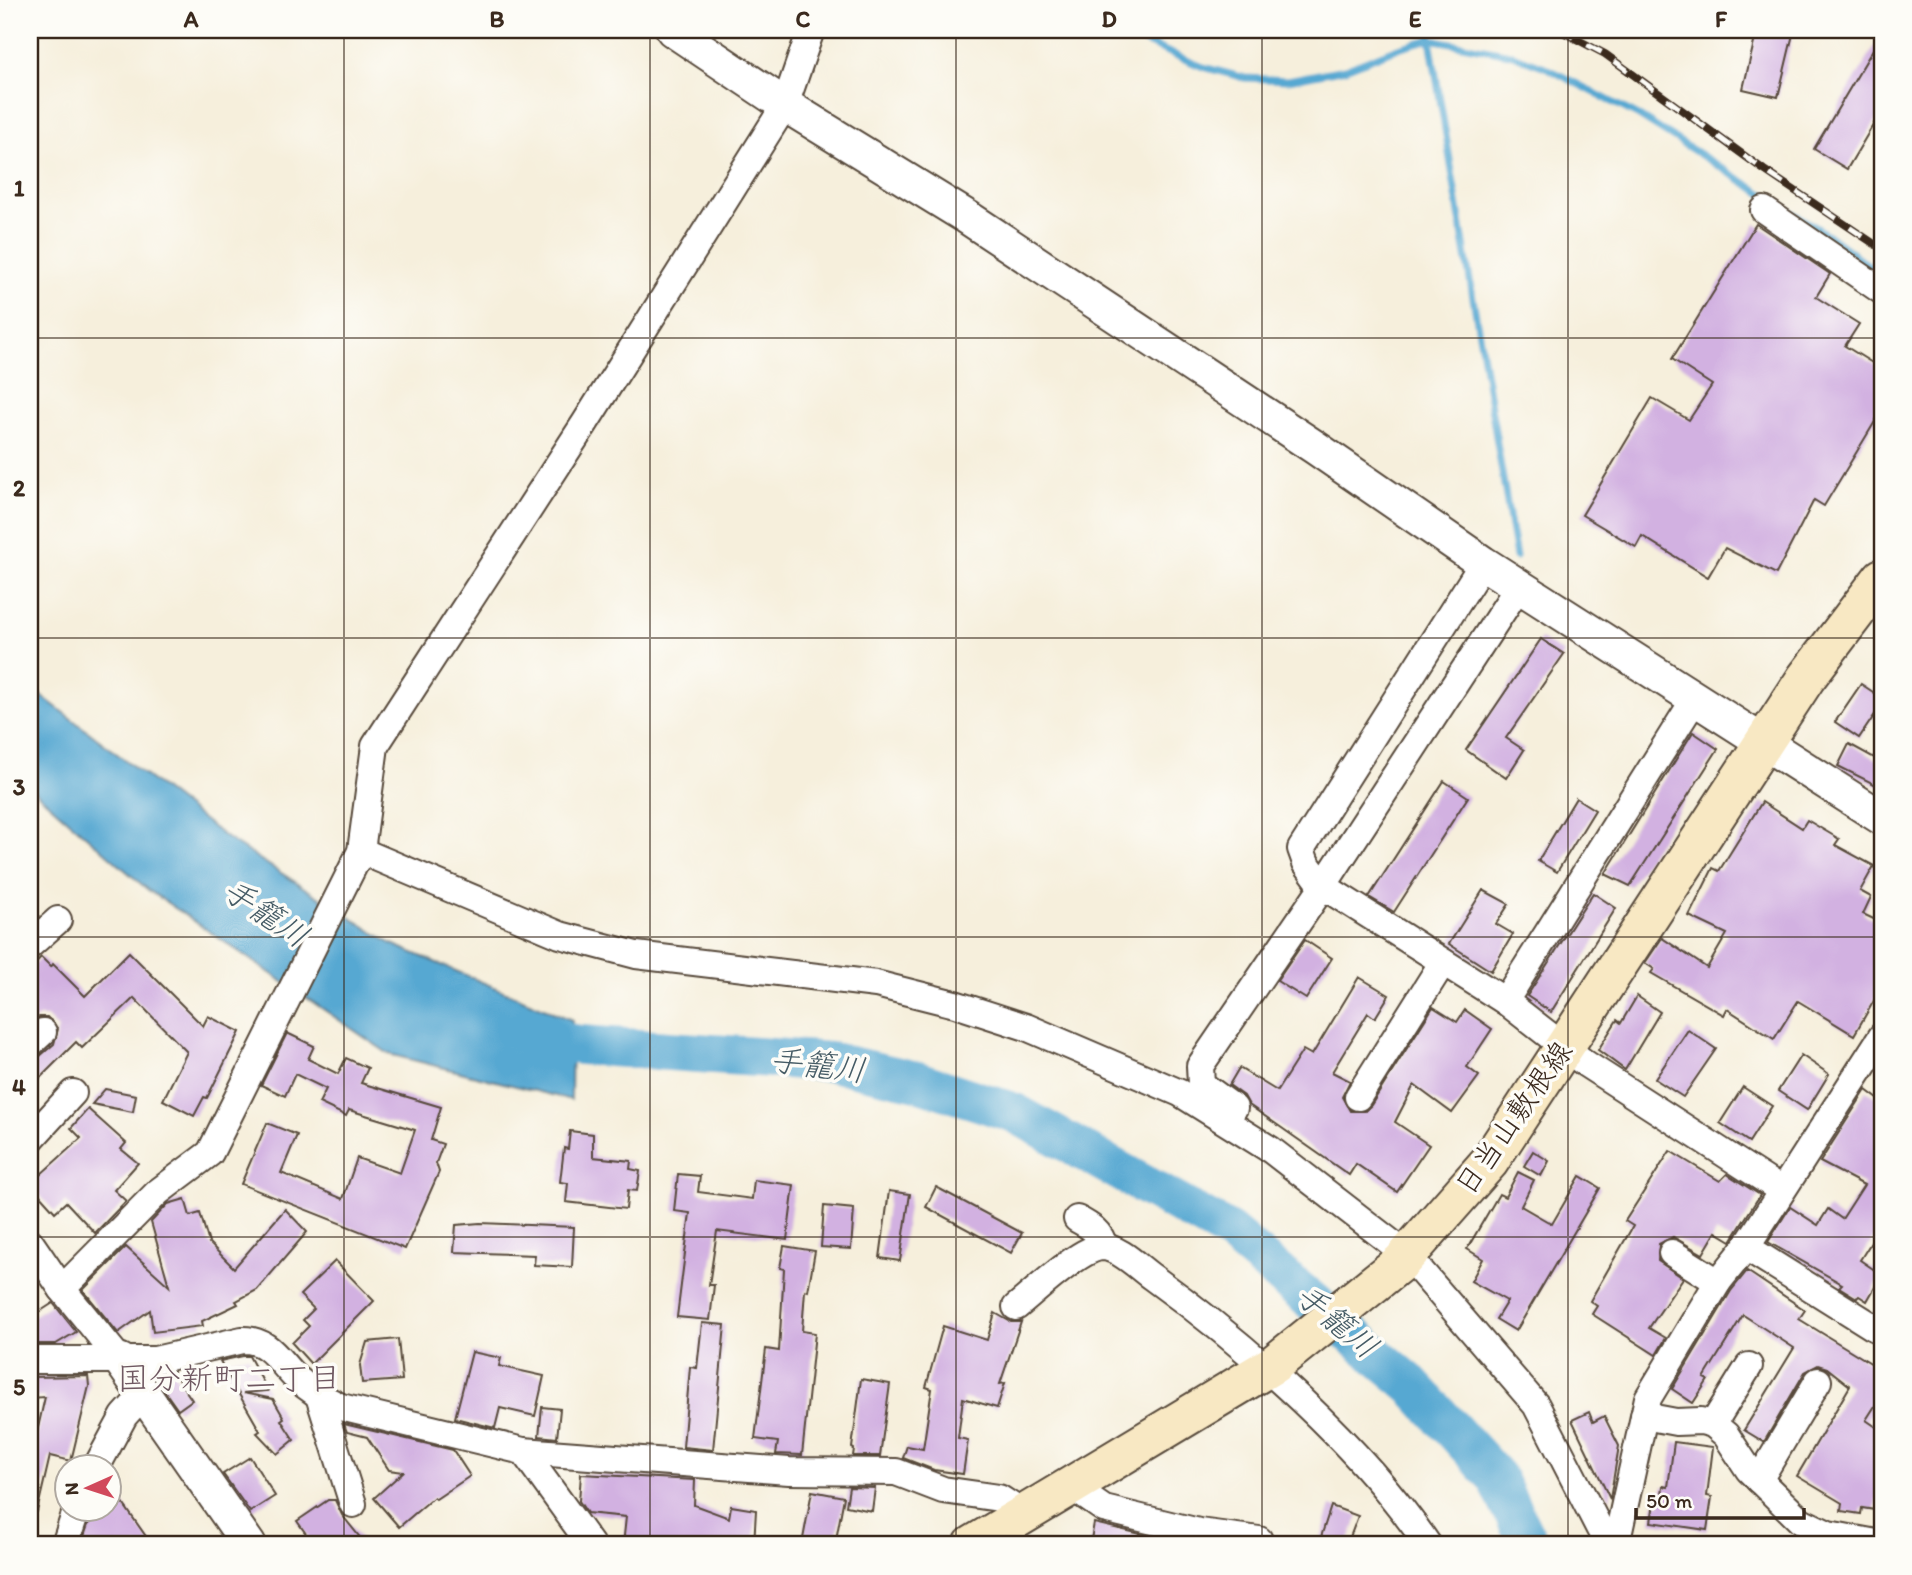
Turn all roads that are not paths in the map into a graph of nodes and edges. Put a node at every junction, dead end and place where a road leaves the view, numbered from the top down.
1 (673, 30) edge
2 (811, 30) edge
3 (785, 105) junction
4 (1764, 210) dead end
5 (1882, 291) edge
6 (1483, 563) junction
7 (1882, 578) edge
8 (1519, 586) junction
9 (1696, 697) junction
10 (1765, 745) junction
11 (1882, 818) edge
12 (359, 857) junction
13 (1323, 886) junction
14 (58, 920) dead end
15 (30, 945) edge
16 (1443, 962) junction
17 (1504, 1001) junction
18 (1882, 1037) edge
19 (1563, 1046) junction
20 (72, 1093) dead end
21 (1358, 1097) dead end
22 (30, 1140) edge
23 (1272, 1150) junction
24 (1780, 1189) junction
25 (1077, 1219) dead end
26 (30, 1242) edge
27 (1104, 1247) junction
28 (1746, 1247) junction
29 (1672, 1253) dead end
30 (1404, 1258) junction
31 (1718, 1282) junction
32 (62, 1289) junction
33 (1016, 1307) dead end
34 (1875, 1328) dead end
35 (30, 1360) edge
36 (120, 1360) junction
37 (1270, 1366) junction
38 (1749, 1366) dead end
39 (1818, 1381) dead end
40 (143, 1395) junction
41 (319, 1396) junction
42 (1644, 1416) junction
43 (1713, 1424) junction
44 (523, 1451) junction
45 (105, 1452) edge
46 (1759, 1480) junction
47 (1072, 1487) junction
48 (353, 1504) dead end
49 (1024, 1514) junction
50 (72, 1522) edge
51 (1843, 1541) edge
52 (1607, 1542) edge
53 (244, 1544) edge
54 (1882, 1544) edge
55 (65, 1545) edge
56 (591, 1545) edge
57 (973, 1545) edge
58 (1261, 1545) edge
59 (1428, 1545) edge

1 - 3 street
2 - 3 street
3 - 6 street
3 - 12 street
4 - 5 street
6 - 8 street
6 - 13 street
7 - 10 main road, 日当山敷根線
8 - 9 street
8 - 13 street
9 - 10 street
9 - 17 street
10 - 11 street
10 - 19 main road, 日当山敷根線
12 - 23 street
12 - 32 street
13 - 16 street
13 - 23 street
14 - 15 street
16 - 17 street
16 - 21 street
17 - 19 street
18 - 24 street
19 - 24 street
19 - 30 main road, 日当山敷根線
20 - 22 street
23 - 30 street
24 - 28 street
25 - 27 street
26 - 32 street
27 - 33 street
27 - 37 street
28 - 31 street
28 - 34 street
29 - 31 street
30 - 37 main road, 日当山敷根線
30 - 52 street
31 - 42 street
32 - 36 street
35 - 36 street
36 - 40 street
36 - 41 street
37 - 47 main road, 日当山敷根線
37 - 59 street
38 - 43 street
39 - 46 street
40 - 45 street
40 - 53 street
41 - 44 street
41 - 48 street
42 - 43 street
42 - 52 street
43 - 46 street
44 - 49 street
44 - 56 street
46 - 51 street
47 - 49 main road, 日当山敷根線
47 - 58 street
49 - 57 main road, 日当山敷根線
50 - 55 street
51 - 54 street

